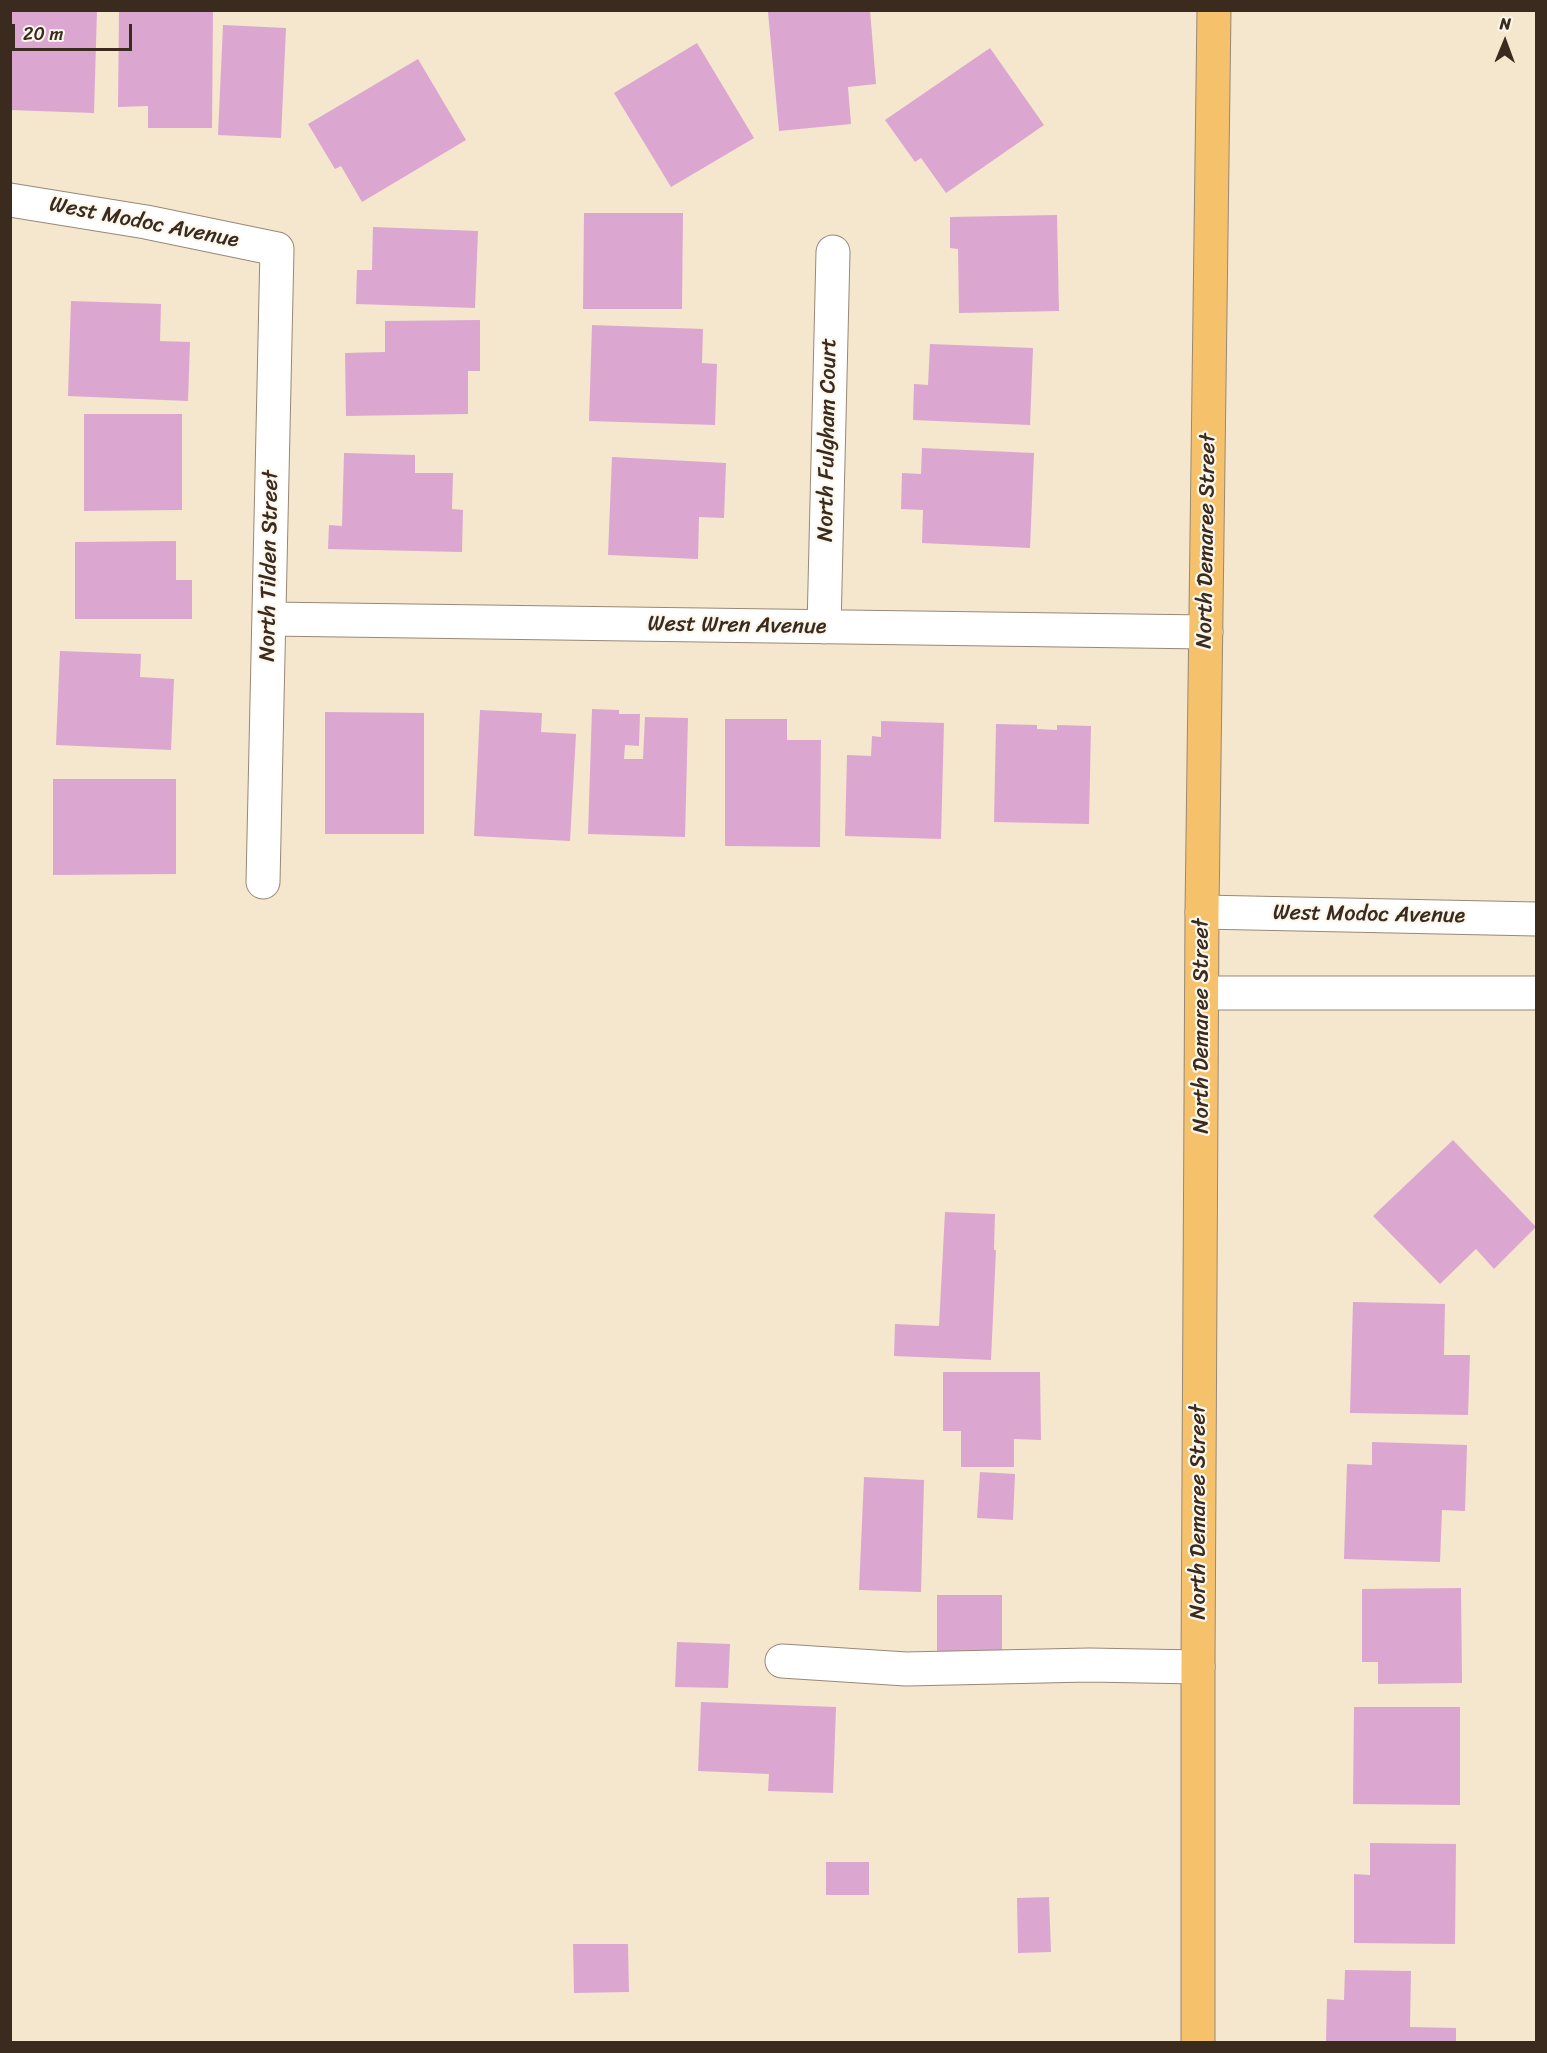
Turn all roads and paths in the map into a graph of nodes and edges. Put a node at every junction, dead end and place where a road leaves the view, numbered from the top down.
1 (1214, 10) edge
2 (10, 200) edge
3 (277, 249) joint
4 (833, 252) dead end
5 (269, 619) junction
6 (824, 627) junction
7 (1206, 632) junction
8 (263, 882) dead end
9 (1202, 912) junction
10 (1536, 919) edge
11 (1202, 993) junction
12 (1536, 993) edge
13 (782, 1661) dead end
14 (1198, 1667) junction
15 (1198, 2043) edge

1 - 7 main road, North Demaree Street
2 - 3 street, West Modoc Avenue
3 - 5 street, North Tilden Street
4 - 6 street, North Fulgham Court
5 - 6 street, West Wren Avenue
5 - 8 street, North Tilden Street
6 - 7 street, West Wren Avenue
7 - 9 main road, North Demaree Street
9 - 10 street, West Modoc Avenue
9 - 11 main road, North Demaree Street
11 - 12 street
11 - 14 main road, North Demaree Street
13 - 14 street
14 - 15 main road, North Demaree Street

